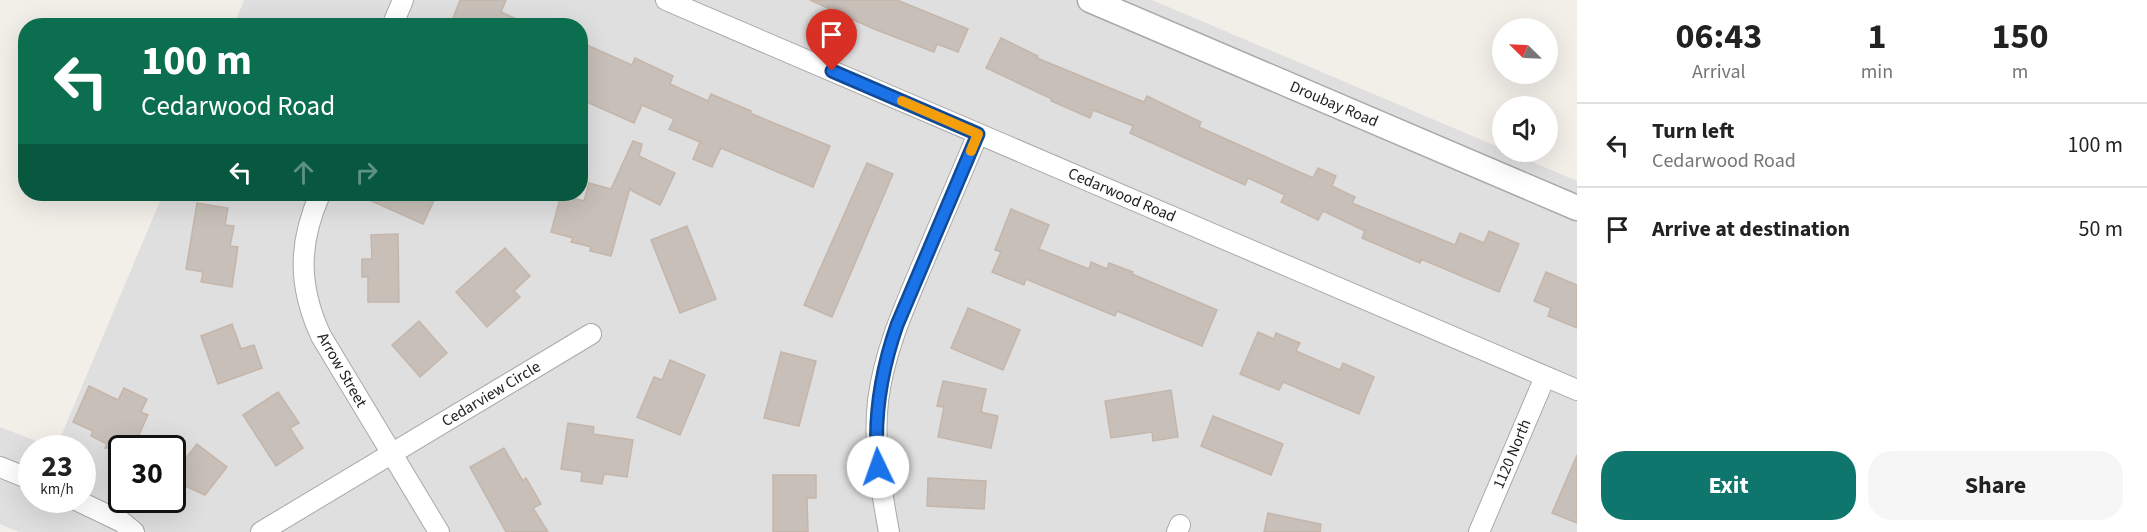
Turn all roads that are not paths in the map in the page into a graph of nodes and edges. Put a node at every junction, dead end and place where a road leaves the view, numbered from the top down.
1 (403, 0) edge
2 (666, 0) edge
3 (1090, 0) edge
4 (395, 18) edge
5 (978, 134) junction
6 (317, 201) edge
7 (1577, 208) edge
8 (591, 334) dead end
9 (1545, 377) junction
10 (1577, 390) edge
11 (392, 454) junction
12 (0, 467) edge
13 (18, 474) edge
14 (96, 510) edge
15 (134, 532) edge
16 (261, 532) edge
17 (439, 532) edge
18 (889, 532) edge
19 (1479, 532) edge

1 - 4 street
2 - 5 street, Cedarwood Road
3 - 7 street, Droubay Road
5 - 9 street, Cedarwood Road
5 - 18 street
6 - 11 street, Arrow Street
8 - 11 street, Cedarview Circle
9 - 10 street, Cedarwood Road
9 - 19 street, 1120 North
11 - 16 street, Cedarview Circle
11 - 17 street, Arrow Street
12 - 13 street
14 - 15 street

